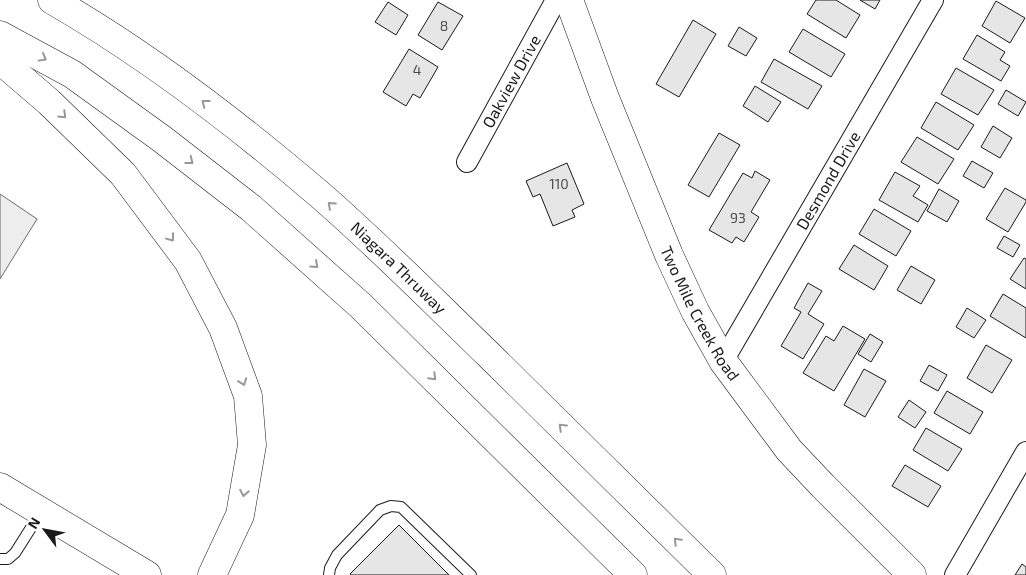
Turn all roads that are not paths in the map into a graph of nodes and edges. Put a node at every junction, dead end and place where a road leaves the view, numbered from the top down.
1 (52, 0) edge
2 (556, 0) edge
3 (569, 0) edge
4 (933, 0) edge
5 (0, 35) edge
6 (0, 60) edge
7 (467, 162) dead end
8 (723, 361) junction
9 (1026, 452) edge
10 (0, 487) edge
11 (41, 512) junction
12 (0, 559) edge
13 (147, 575) edge
14 (212, 575) edge
15 (329, 575) edge
16 (471, 575) edge
17 (633, 575) edge
18 (712, 575) edge
19 (912, 575) edge
20 (955, 575) edge

18 -> 1 main road, Niagara Thruway
2 - 7 street, Oakview Drive
3 - 8 main road, Two Mile Creek Road
4 - 8 street, Desmond Drive
5 -> 17 main road
6 -> 14 main road
8 - 19 main road, Two Mile Creek Road
9 - 20 street
10 - 11 main road
11 - 12 lane
11 - 13 main road
15 - 16 lane

